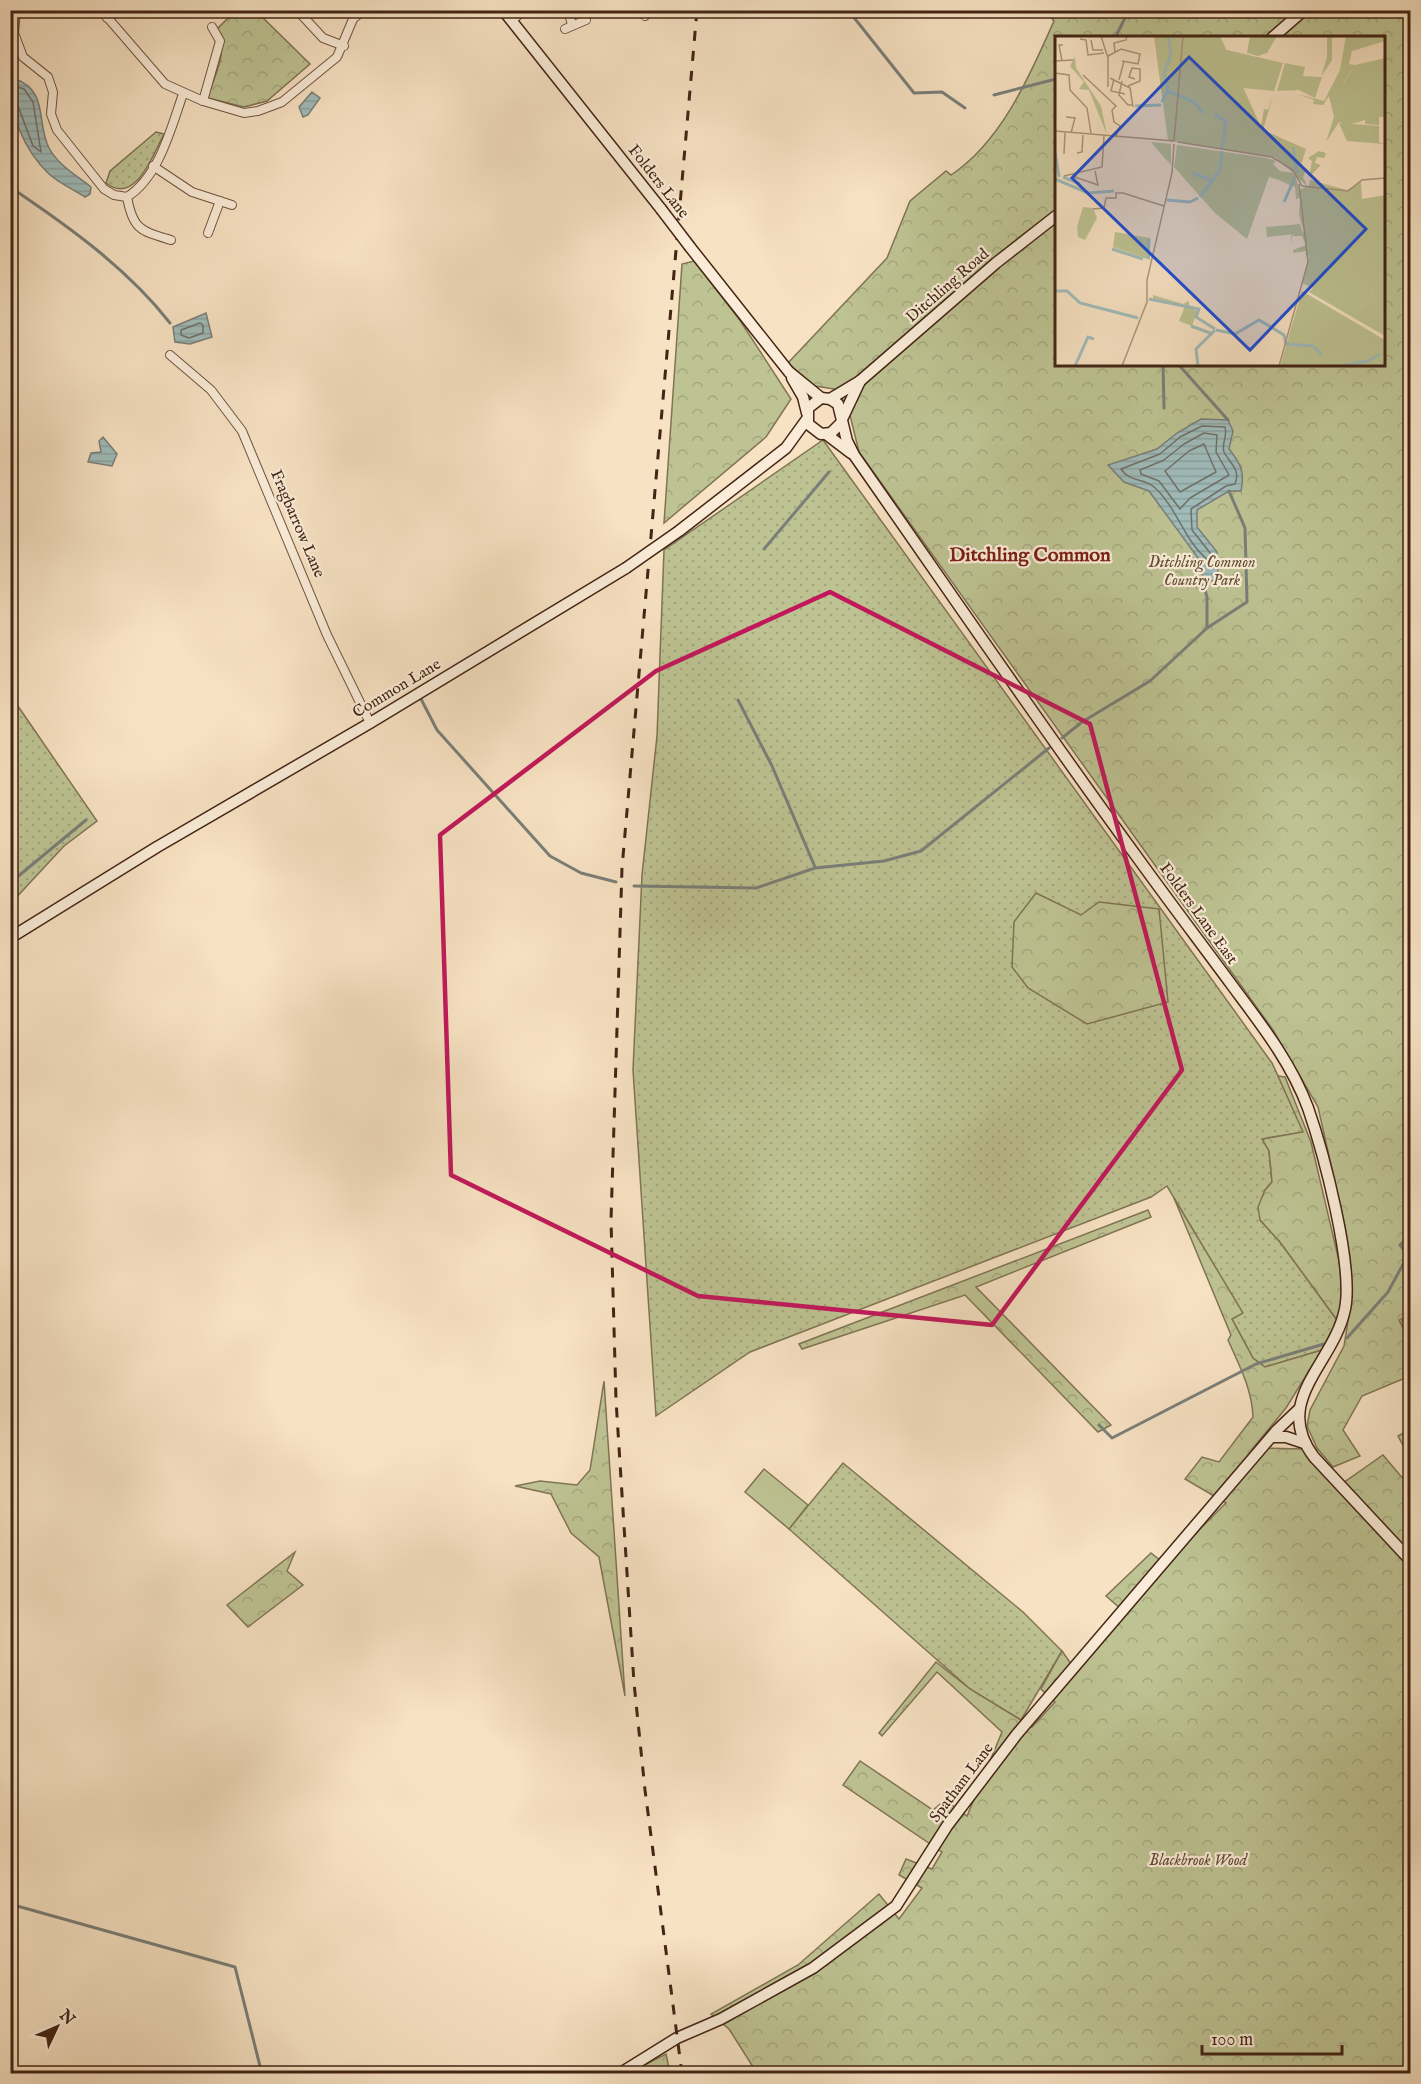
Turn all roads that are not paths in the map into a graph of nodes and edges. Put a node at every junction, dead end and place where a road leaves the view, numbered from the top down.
1 (16, 10) edge
2 (115, 10) edge
3 (297, 10) edge
4 (364, 10) edge
5 (504, 10) edge
6 (525, 10) edge
7 (568, 10) edge
8 (1304, 10) edge
9 (104, 14) edge
10 (512, 20) junction
11 (586, 20) dead end
12 (212, 27) dead end
13 (1274, 36) edge
14 (344, 46) junction
15 (183, 94) junction
16 (202, 101) junction
17 (153, 166) junction
18 (127, 197) junction
19 (220, 201) junction
20 (232, 205) dead end
21 (1055, 217) edge
22 (208, 233) dead end
23 (171, 240) dead end
24 (170, 355) dead end
25 (789, 372) junction
26 (860, 381) junction
27 (825, 398) junction
28 (807, 416) junction
29 (842, 419) junction
30 (823, 434) junction
31 (786, 448) junction
32 (854, 455) junction
33 (370, 723) junction
34 (10, 938) edge
35 (1298, 1410) junction
36 (1272, 1437) junction
37 (1304, 1443) junction
38 (1410, 1560) edge
39 (619, 2073) edge

1 - 18 street
2 - 9 street
3 - 14 street
4 - 14 street
5 - 10 street, Folders Lane
6 - 10 street
7 - 11 street
8 - 13 street
9 - 15 street
10 - 25 street, Folders Lane, bridge
12 - 16 street
14 - 16 street
15 - 16 street
15 - 17 street
17 - 18 street
17 - 19 street
18 - 23 street
19 - 20 street
19 - 22 street
21 - 26 street, Ditchling Road
24 - 33 street, Fragbarrow Lane
25 - 27 street, Folders Lane
25 - 28 street, Folders Lane
26 - 27 street, Ditchling Road
26 - 29 street, Ditchling Road
27 - 28 street
27 - 29 street
28 - 30 street
28 - 31 street, Common Lane
29 - 30 street
29 - 32 street, Folders Lane East
30 - 31 street, Common Lane
30 - 32 street, Folders Lane East
31 - 33 street, Common Lane, bridge
32 - 35 street, Folders Lane East
33 - 34 street, Common Lane
35 - 36 street, Spatham Lane
35 - 37 street
36 - 37 street
36 - 39 street, Spatham Lane
37 - 38 street

